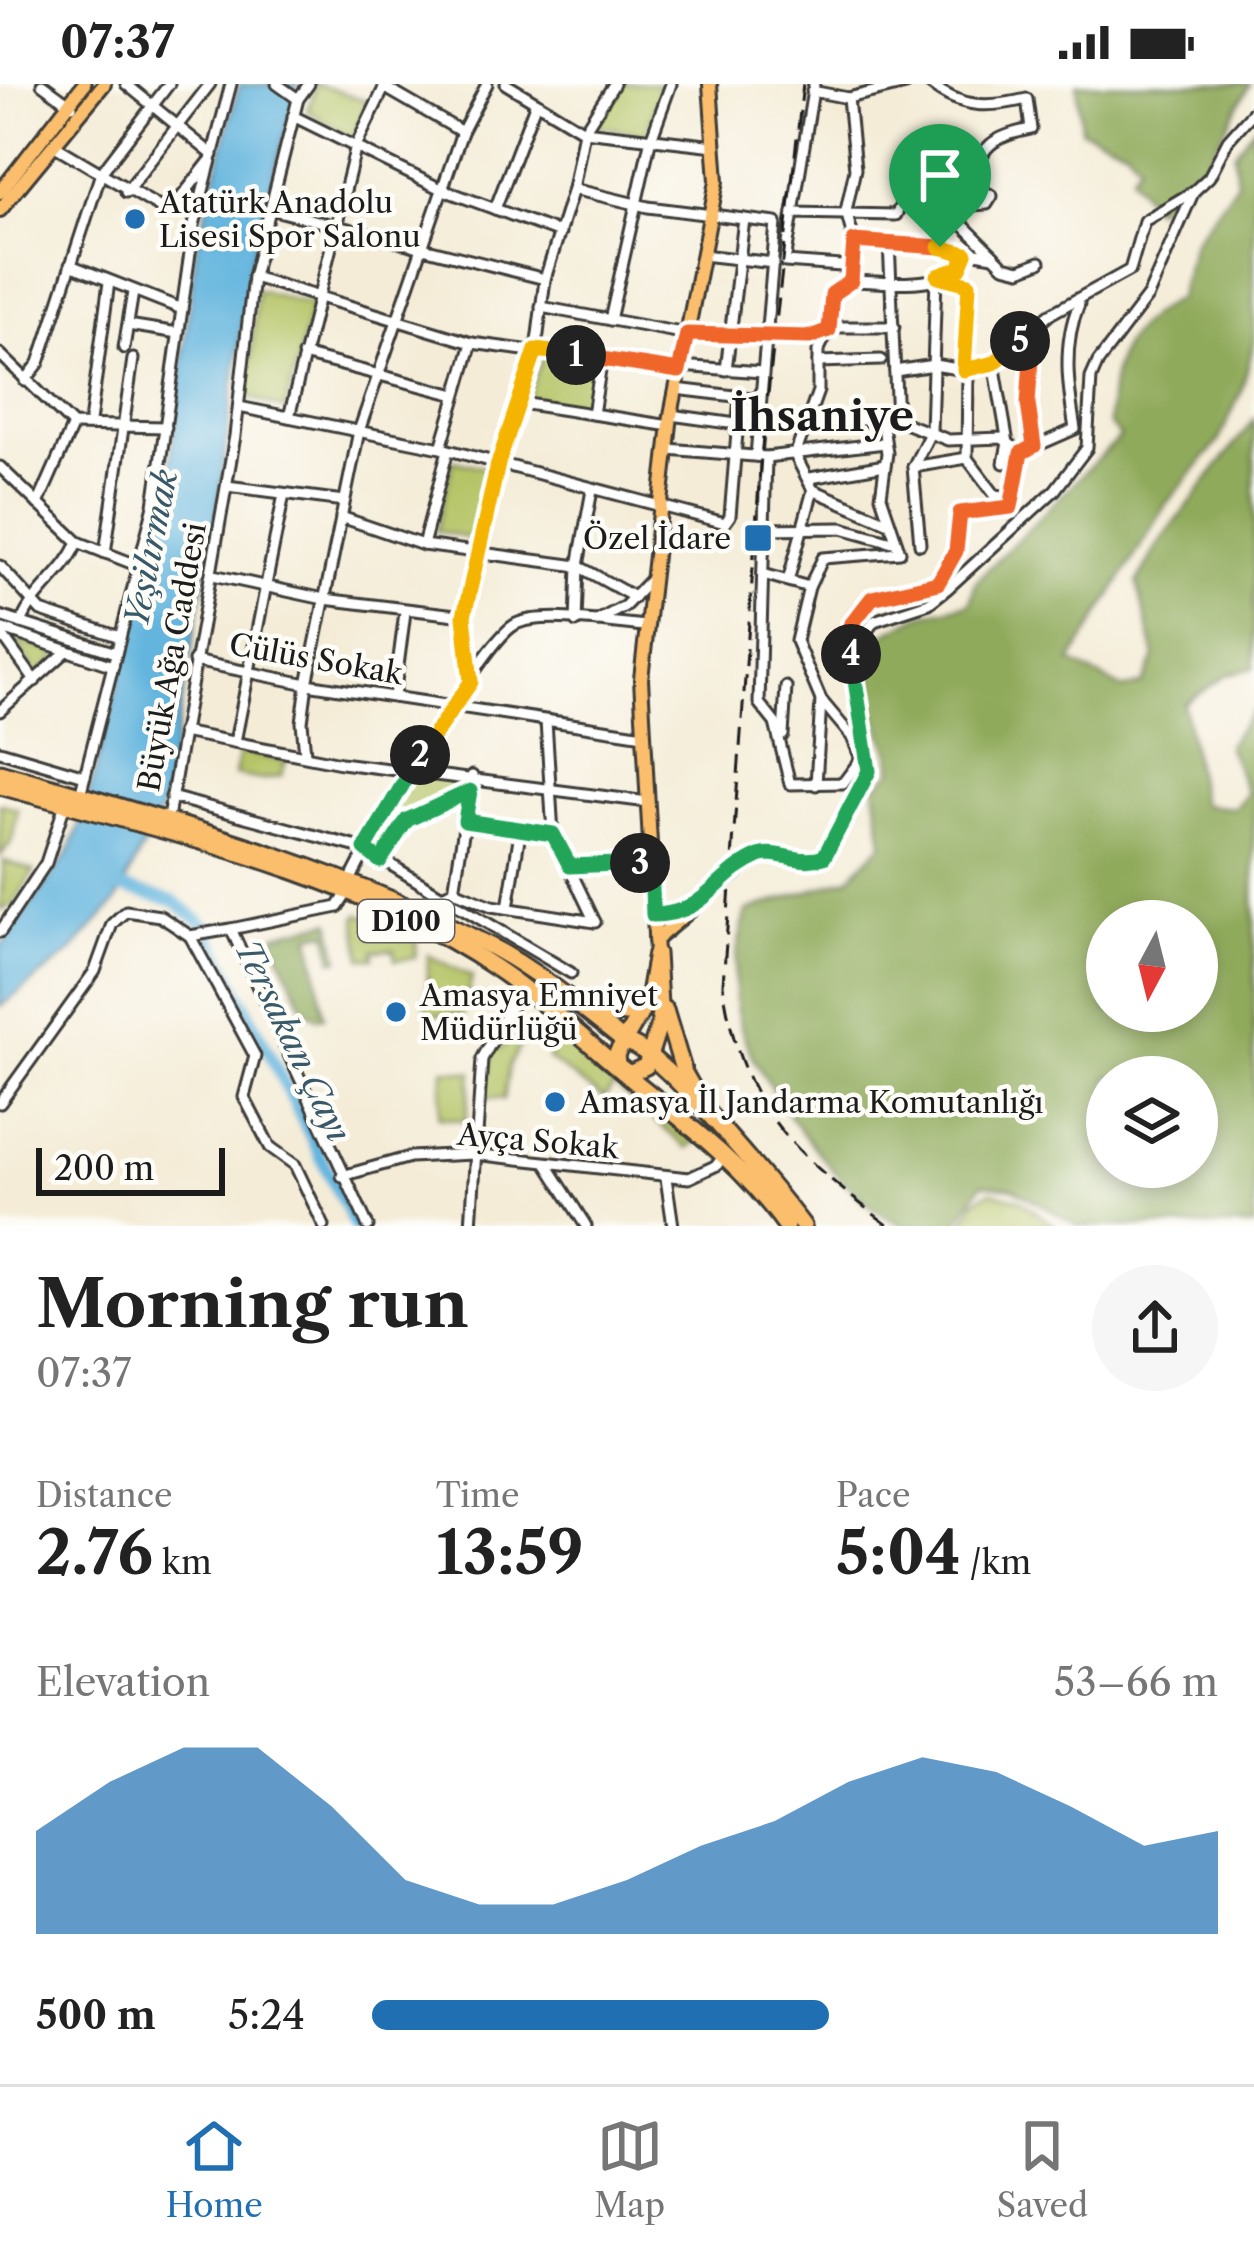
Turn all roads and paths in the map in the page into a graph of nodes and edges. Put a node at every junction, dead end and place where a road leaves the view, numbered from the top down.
1 (84, 84) edge
2 (104, 84) edge
3 (126, 84) edge
4 (169, 84) edge
5 (210, 84) edge
6 (231, 84) edge
7 (278, 84) edge
8 (309, 84) edge
9 (487, 84) edge
10 (506, 84) edge
11 (671, 84) edge
12 (710, 84) edge
13 (906, 84) edge
14 (45, 85) edge
15 (611, 85) edge
16 (932, 85) edge
17 (385, 86) edge
18 (813, 87) edge
19 (295, 97) junction
20 (848, 98) junction
21 (536, 102) junction
22 (69, 104) junction
23 (152, 106) junction
24 (1254, 111) edge
25 (81, 113) junction
26 (293, 116) junction
27 (178, 126) junction
28 (584, 131) junction
29 (462, 132) junction
30 (650, 142) junction
31 (55, 146) junction
32 (356, 146) junction
33 (715, 146) junction
34 (213, 156) junction
35 (102, 178) junction
36 (3, 182) edge
37 (441, 189) junction
38 (574, 189) junction
39 (1194, 191) junction
40 (126, 192) junction
41 (912, 193) junction
42 (636, 202) junction
43 (270, 209) junction
44 (495, 209) junction
45 (0, 210) edge
46 (169, 213) junction
47 (793, 213) junction
48 (709, 214) junction
49 (847, 216) junction
50 (744, 219) junction
51 (194, 225) junction
52 (337, 225) junction
53 (560, 233) junction
54 (854, 241) junction
55 (889, 242) junction
56 (424, 248) junction
57 (702, 254) junction
58 (966, 254) junction
59 (994, 256) junction
60 (740, 259) junction
61 (1040, 262) dead end
62 (780, 263) junction
63 (70, 265) junction
64 (855, 268) junction
65 (937, 276) junction
66 (253, 277) junction
67 (545, 279) junction
68 (851, 281) junction
69 (109, 282) junction
70 (890, 284) junction
71 (133, 292) junction
72 (321, 296) junction
73 (1078, 304) junction
74 (541, 307) junction
75 (182, 309) junction
76 (397, 318) junction
77 (610, 320) junction
78 (128, 325) junction
79 (894, 327) junction
80 (1033, 328) junction
81 (829, 330) junction
82 (178, 333) junction
83 (687, 334) junction
84 (729, 337) junction
85 (766, 339) junction
86 (472, 343) junction
87 (124, 348) dead end
88 (536, 350) junction
89 (0, 354) edge
90 (303, 355) junction
91 (134, 358) dead end
92 (602, 358) junction
93 (881, 360) dead end
94 (818, 362) junction
95 (994, 363) junction
96 (934, 365) junction
97 (680, 369) junction
98 (726, 370) junction
99 (964, 370) junction
100 (896, 371) junction
101 (762, 372) junction
102 (378, 374) junction
103 (25, 381) junction
104 (676, 389) junction
105 (455, 395) junction
106 (740, 397) junction
107 (760, 399) junction
108 (521, 403) junction
109 (239, 407) junction
110 (593, 414) junction
111 (289, 417) junction
112 (882, 418) junction
113 (808, 420) junction
114 (897, 420) junction
115 (671, 421) junction
116 (90, 422) junction
117 (124, 423) junction
118 (738, 424) junction
119 (73, 425) junction
120 (758, 427) junction
121 (166, 428) junction
122 (358, 431) junction
123 (931, 431) junction
124 (965, 438) junction
125 (885, 443) junction
126 (1008, 443) junction
127 (1034, 446) junction
128 (668, 448) junction
129 (445, 449) junction
130 (1021, 453) junction
131 (736, 454) junction
132 (795, 455) junction
133 (761, 456) junction
134 (967, 458) junction
135 (1004, 463) dead end
136 (498, 464) junction
137 (885, 465) junction
138 (0, 467) edge
139 (914, 467) junction
140 (826, 476) junction
141 (812, 484) junction
142 (227, 486) junction
143 (592, 490) junction
144 (284, 494) junction
145 (828, 494) junction
146 (1010, 497) junction
147 (344, 501) junction
148 (38, 504) junction
149 (661, 508) junction
150 (341, 517) junction
151 (887, 522) junction
152 (807, 527) junction
153 (764, 529) junction
154 (955, 529) junction
155 (78, 542) junction
156 (896, 543) junction
157 (920, 544) dead end
158 (423, 545) junction
159 (105, 553) junction
160 (482, 553) junction
161 (0, 566) edge
162 (139, 566) junction
163 (578, 566) junction
164 (972, 566) junction
165 (763, 574) junction
166 (213, 575) junction
167 (652, 579) junction
168 (788, 581) junction
169 (268, 587) junction
170 (809, 587) junction
171 (634, 597) junction
172 (324, 598) junction
173 (29, 603) junction
174 (405, 611) junction
175 (0, 616) edge
176 (464, 616) junction
177 (576, 622) junction
178 (592, 622) junction
179 (21, 623) junction
180 (646, 626) junction
181 (0, 630) edge
182 (120, 637) junction
183 (858, 637) junction
184 (67, 651) junction
185 (116, 653) junction
186 (194, 661) junction
187 (113, 666) junction
188 (250, 673) junction
189 (35, 681) junction
190 (471, 682) junction
191 (307, 685) junction
192 (786, 686) dead end
193 (394, 697) junction
194 (821, 700) junction
195 (455, 706) junction
196 (0, 711) edge
197 (546, 721) junction
198 (182, 732) junction
199 (644, 735) junction
200 (235, 742) junction
201 (782, 745) junction
202 (0, 751) edge
203 (305, 754) junction
204 (861, 759) junction
205 (410, 770) junction
206 (869, 771) junction
207 (0, 772) edge
208 (85, 776) junction
209 (472, 776) junction
210 (816, 785) junction
211 (0, 786) edge
212 (554, 789) junction
213 (470, 791) junction
214 (171, 797) junction
215 (78, 801) junction
216 (647, 802) junction
217 (163, 821) junction
218 (465, 821) junction
219 (520, 832) junction
220 (553, 834) junction
221 (365, 849) junction
222 (380, 861) junction
223 (651, 863) junction
224 (570, 866) junction
225 (348, 887) junction
226 (448, 893) junction
227 (508, 908) junction
228 (692, 909) junction
229 (653, 915) junction
230 (226, 930) junction
231 (0, 932) edge
232 (194, 935) junction
233 (655, 946) junction
234 (571, 973) dead end
235 (521, 988) junction
236 (648, 1000) junction
237 (583, 1010) junction
238 (626, 1043) junction
239 (647, 1058) junction
240 (622, 1071) junction
241 (0, 1103) edge
242 (706, 1112) junction
243 (473, 1154) junction
244 (722, 1156) junction
245 (546, 1163) junction
246 (342, 1176) junction
247 (666, 1178) junction
248 (324, 1226) edge
249 (368, 1226) edge
250 (471, 1226) edge
251 (586, 1226) edge
252 (673, 1226) edge
253 (786, 1226) edge
254 (802, 1226) edge

1 - 22 main road
2 - 25 main road
3 - 23 street
4 - 23 street
5 - 27 street
6 - 34 street
7 - 19 street
8 - 19 street, Büyük Ağa Caddesi
9 - 29 street
10 - 21 street
11 - 30 street
12 - 33 main road
13 - 20 street
14 - 22 street
15 - 28 street
16 - 41 street
17 - 29 street
17 - 32 street
18 - 20 street
18 - 47 street
19 - 26 street, Büyük Ağa Caddesi
20 - 49 street
21 - 28 street
21 - 44 street
22 - 25 street
22 - 36 main road
23 - 27 street
23 - 35 street
24 - 39 street
25 - 31 main road
26 - 32 street
26 - 43 street, Büyük Ağa Caddesi
27 - 34 street
27 - 40 street
28 - 30 street
28 - 38 street
29 - 37 street
30 - 33 street
30 - 42 street
31 - 35 street
31 - 45 main road
32 - 37 street
32 - 52 street
33 - 48 main road
34 - 46 street
34 - 51 street
35 - 40 street
35 - 63 street
37 - 44 street
37 - 56 street
38 - 42 street
38 - 53 street
39 - 73 street
39 - 164 street
40 - 46 street
41 - 49 street
41 - 59 street
42 - 48 street
42 - 77 street
43 - 52 street
43 - 66 street, Büyük Ağa Caddesi
44 - 53 street
46 - 51 street
47 - 49 street
47 - 62 street
48 - 50 street
48 - 57 main road
49 - 54 street
50 - 60 street
50 - 62 street
51 - 75 street
52 - 56 street
52 - 72 street
53 - 67 street
54 - 55 street
54 - 64 street
55 - 58 street
55 - 70 street
56 - 67 street
56 - 76 street
57 - 60 street
57 - 83 main road
58 - 59 street
58 - 65 street
59 - 61 street
60 - 62 street
60 - 84 street
62 - 64 street
62 - 85 street
63 - 69 street
63 - 103 street
64 - 68 street
65 - 70 street
65 - 96 street
65 - 99 street
66 - 72 street
66 - 109 street, Büyük Ağa Caddesi
67 - 74 street
68 - 70 street
68 - 81 street
69 - 71 street
69 - 116 street
70 - 79 street
71 - 75 street
71 - 78 street
72 - 76 street
72 - 90 street
73 - 80 street
73 - 127 street
74 - 77 street
74 - 88 street
75 - 82 street
76 - 86 street
76 - 102 street
77 - 83 street
78 - 82 street
78 - 87 street
79 - 81 street
79 - 100 street
80 - 95 street
80 - 127 street
81 - 85 street
81 - 94 street
82 - 121 street
83 - 84 street
83 - 97 main road
84 - 85 street
84 - 98 street
85 - 101 street
86 - 88 street
86 - 105 street
88 - 92 street
88 - 108 street
89 - 103 street
90 - 102 street
90 - 111 street
91 - 117 street
92 - 97 street
92 - 110 street
93 - 94 street
94 - 113 street
95 - 99 street
95 - 126 street
96 - 99 street
96 - 100 street
96 - 123 street
97 - 98 street
97 - 104 main road
98 - 101 street
99 - 124 street
100 - 114 street
101 - 107 street
102 - 105 street
102 - 122 street
103 - 119 street
104 - 106 street
104 - 115 main road
105 - 129 street
106 - 107 street
106 - 118 street
107 - 120 street
108 - 110 street
108 - 136 street
109 - 111 street
109 - 142 street, Büyük Ağa Caddesi
110 - 115 street
111 - 122 street
112 - 113 street
112 - 114 street
112 - 125 street
113 - 132 street
114 - 123 street
115 - 118 street
115 - 128 main road
116 - 117 street
116 - 119 street
117 - 121 street
117 - 159 street
118 - 120 street
118 - 131 street
119 - 148 street
120 - 133 street
121 - 162 street
122 - 129 street
122 - 147 street
123 - 124 street
123 - 139 street
124 - 126 street
124 - 134 street
125 - 132 street
125 - 137 street
126 - 130 street
126 - 135 street
127 - 130 street
128 - 131 street
128 - 149 main road
129 - 136 street
129 - 158 street
130 - 146 street
131 - 133 street
131 - 149 street
132 - 133 street
132 - 141 street
133 - 153 street
134 - 139 street
134 - 146 street
136 - 143 street
136 - 160 street
137 - 140 street
137 - 151 street
138 - 148 street
139 - 157 street
140 - 141 street
140 - 145 street
141 - 145 street
141 - 152 street
142 - 144 street
142 - 166 street, Büyük Ağa Caddesi
143 - 149 street
143 - 163 street
144 - 147 street
144 - 169 street
145 - 151 street
146 - 154 street
147 - 150 street
148 - 155 street
149 - 167 main road
150 - 158 street
150 - 172 street
151 - 156 street
152 - 153 street
152 - 156 street
152 - 168 street
153 - 165 street
154 - 164 street
154 - 183 street
155 - 159 street
155 - 173 street
156 - 170 street
158 - 160 street
159 - 162 street
160 - 163 street
160 - 176 street
161 - 173 street
162 - 182 street
163 - 171 street
163 - 177 street
164 - 183 street
165 - 168 street
165 - 201 street
166 - 169 street
166 - 186 street, Büyük Ağa Caddesi
167 - 171 street
167 - 180 main road
168 - 170 street
169 - 172 street
169 - 188 street
170 - 194 street
171 - 178 street
172 - 174 street
172 - 191 street
173 - 179 street
173 - 182 street
174 - 176 street
174 - 193 street
175 - 179 street
176 - 190 street
177 - 178 street
177 - 190 street
178 - 180 street
179 - 185 street
180 - 199 main road
181 - 184 street
181 - 189 street
182 - 185 street
183 - 206 street
184 - 187 street
184 - 189 street
185 - 187 street
186 - 188 street, Cülüs Sokak
186 - 198 street, Büyük Ağa Caddesi
187 - 208 street
188 - 191 street, Cülüs Sokak
188 - 200 street
189 - 196 street
190 - 195 street
191 - 193 street, Cülüs Sokak
191 - 203 street
192 - 201 street
193 - 195 street, Cülüs Sokak
194 - 204 street
194 - 210 street
195 - 197 street, Cülüs Sokak
195 - 205 street
197 - 199 street, Cülüs Sokak
197 - 212 street
198 - 200 street
198 - 214 street, Büyük Ağa Caddesi
199 - 216 main road
200 - 203 street
201 - 210 street
202 - 208 street
203 - 205 street
204 - 206 street
204 - 210 street
205 - 209 street
205 - 221 street
206 - 228 street
207 - 215 highway, D100
208 - 215 street
209 - 212 street
209 - 213 street
211 - 215 highway, D100
212 - 216 street
212 - 220 street
213 - 218 street
213 - 222 street
214 - 217 street, Büyük Ağa Caddesi
214 - 221 street
215 - 217 highway, D100
215 - 231 street
216 - 223 main road
217 - 225 highway, D100
218 - 219 street
218 - 226 street
219 - 220 street
219 - 227 street
220 - 224 street
221 - 222 street
221 - 225 street
222 - 226 street
223 - 224 street
223 - 229 main road
224 - 227 street
225 - 230 street
225 - 235 highway, D100
225 - 237 highway, D100
226 - 227 street
226 - 234 street
228 - 229 main road
228 - 233 main road
229 - 233 main road
230 - 232 street
230 - 246 street
232 - 241 street
232 - 248 street
233 - 236 highway
233 - 239 highway
233 - 242 highway
235 - 240 highway, D100
235 - 243 street
236 - 237 highway
236 - 238 highway
237 - 238 highway, D100
238 - 239 highway, D100
238 - 240 highway
239 - 240 highway
239 - 242 highway, D100
240 - 244 highway, D100
242 - 254 highway, D100
243 - 245 street, Ayça Sokak
243 - 246 street, Ayça Sokak
243 - 250 street
244 - 247 street, Ayça Sokak
244 - 253 highway, D100
245 - 247 street, Ayça Sokak
245 - 251 street
246 - 249 street
247 - 252 street

